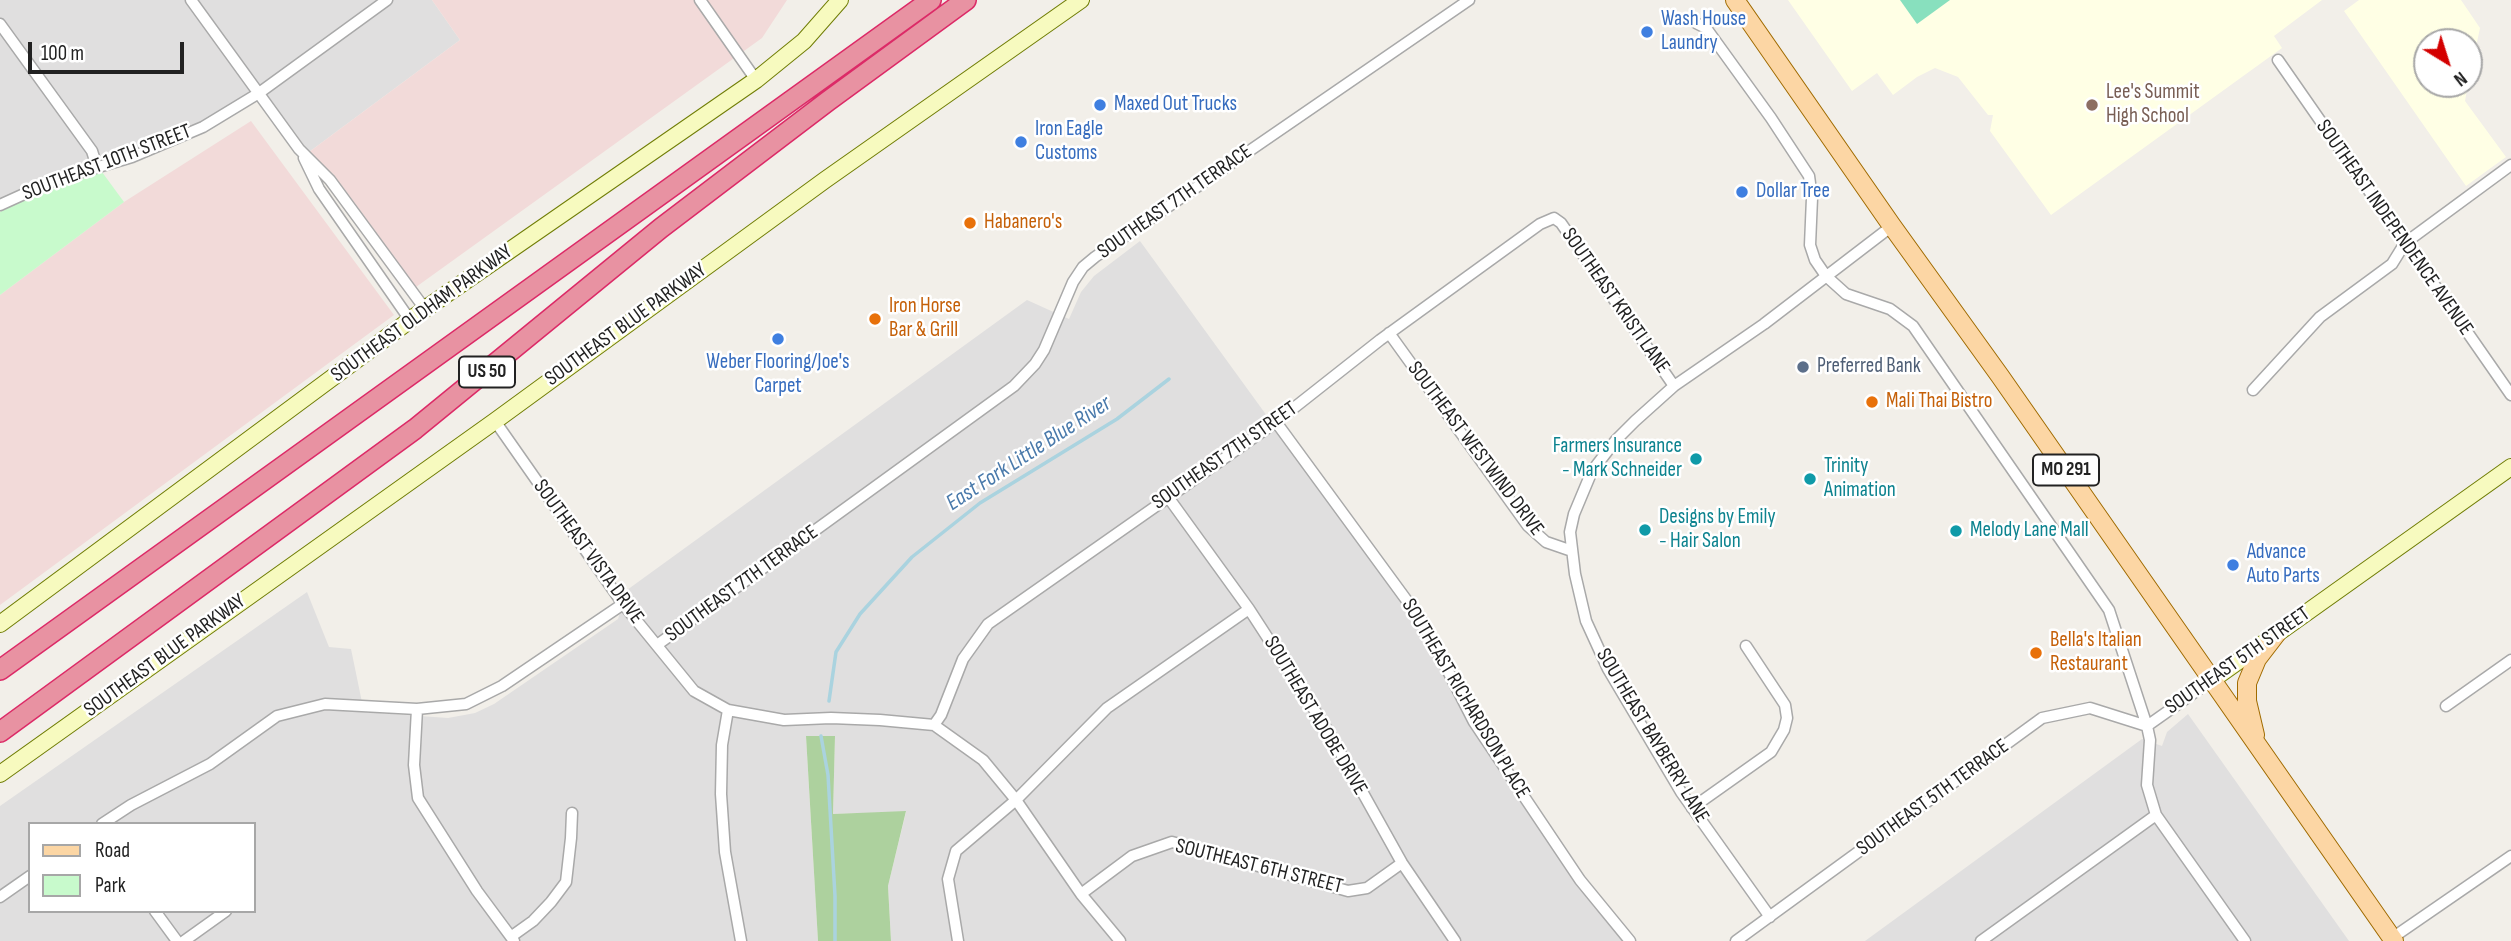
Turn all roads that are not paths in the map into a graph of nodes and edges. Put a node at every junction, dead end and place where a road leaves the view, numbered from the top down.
1 (191, 0) edge
2 (387, 0) edge
3 (700, 0) edge
4 (840, 0) edge
5 (931, 0) edge
6 (966, 0) edge
7 (1081, 0) edge
8 (1469, 0) edge
9 (1735, 0) edge
10 (0, 23) edge
11 (1696, 23) dead end
12 (2278, 60) dead end
13 (756, 80) junction
14 (259, 93) junction
15 (299, 149) junction
16 (2511, 164) edge
17 (97, 167) junction
18 (0, 205) edge
19 (1554, 218) joint
20 (1892, 226) junction
21 (2405, 243) junction
22 (1826, 276) junction
23 (425, 309) junction
24 (410, 320) junction
25 (1389, 333) junction
26 (1674, 386) junction
27 (2253, 390) dead end
28 (2511, 395) edge
29 (495, 421) junction
30 (1276, 422) junction
31 (2511, 467) edge
32 (1168, 497) junction
33 (1572, 551) junction
34 (623, 604) junction
35 (1250, 609) junction
36 (0, 624) edge
37 (2277, 633) junction
38 (657, 645) junction
39 (1746, 646) dead end
40 (2511, 660) edge
41 (0, 670) edge
42 (2212, 680) junction
43 (2446, 706) dead end
44 (417, 709) junction
45 (728, 710) junction
46 (934, 725) junction
47 (2147, 726) junction
48 (0, 732) edge
49 (2258, 745) junction
50 (0, 775) edge
51 (1016, 800) junction
52 (1692, 808) junction
53 (572, 813) dead end
54 (2156, 815) junction
55 (105, 822) edge
56 (2511, 856) edge
57 (1402, 863) junction
58 (28, 877) edge
59 (1081, 894) junction
60 (0, 897) edge
61 (156, 913) edge
62 (223, 913) edge
63 (1770, 917) junction
64 (513, 938) edge
65 (1985, 940) edge
66 (2393, 940) edge
67 (177, 941) edge
68 (184, 941) edge
69 (741, 941) edge
70 (958, 941) edge
71 (1120, 941) edge
72 (1455, 941) edge
73 (1630, 941) edge
74 (1736, 941) edge
75 (2245, 941) edge

1 - 14 street
2 - 14 street, SOUTHEAST 10TH STREET
3 - 13 street
4 - 13 street, SOUTHEAST OLDHAM PARKWAY
5 - 41 highway, US 50
6 - 48 highway, US 50
7 - 29 street, SOUTHEAST BLUE PARKWAY
8 - 38 street, SOUTHEAST 7TH TERRACE
9 - 20 main road, MO 291
10 - 17 street
11 - 22 street
12 - 21 street, SOUTHEAST INDEPENDENCE AVENUE
13 - 23 street, SOUTHEAST OLDHAM PARKWAY
14 - 15 street
14 - 17 street, SOUTHEAST 10TH STREET
15 - 23 street
15 - 24 street
16 - 21 street
17 - 18 street, SOUTHEAST 10TH STREET
19 - 25 street, SOUTHEAST 7TH STREET
19 - 26 street, SOUTHEAST KRISTI LANE
20 - 22 street, SOUTHEAST BAYBERRY LANE
20 - 42 main road, MO 291
21 - 27 street
21 - 28 street, SOUTHEAST INDEPENDENCE AVENUE
22 - 26 street, SOUTHEAST BAYBERRY LANE
22 - 47 street
23 - 24 street, SOUTHEAST OLDHAM PARKWAY
24 - 36 street, SOUTHEAST OLDHAM PARKWAY
25 - 30 street, SOUTHEAST 7TH STREET
25 - 33 street, SOUTHEAST WESTWIND DRIVE
26 - 33 street, SOUTHEAST BAYBERRY LANE
29 - 34 street, SOUTHEAST VISTA DRIVE
29 - 50 street, SOUTHEAST BLUE PARKWAY
30 - 32 street, SOUTHEAST 7TH STREET
30 - 73 street, SOUTHEAST RICHARDSON PLACE
31 - 37 street, SOUTHEAST 5TH STREET
32 - 35 street, SOUTHEAST ADOBE DRIVE
32 - 46 street, SOUTHEAST 7TH STREET
33 - 52 street, SOUTHEAST BAYBERRY LANE
34 - 38 street, SOUTHEAST VISTA DRIVE
34 - 44 street
35 - 51 street
35 - 57 street, SOUTHEAST ADOBE DRIVE
37 - 42 street, SOUTHEAST 5TH STREET
37 - 49 main road
38 - 45 street, SOUTHEAST VISTA DRIVE
39 - 52 street
40 - 43 street
42 - 47 street, SOUTHEAST 5TH STREET
42 - 49 main road, MO 291
44 - 55 street
44 - 64 street
45 - 46 street, SOUTHEAST VISTA DRIVE
45 - 69 street
46 - 51 street
47 - 54 street, SOUTHEAST 5TH STREET
47 - 63 street, SOUTHEAST 5TH TERRACE
49 - 66 main road, MO 291
51 - 59 street
51 - 70 street
52 - 63 street, SOUTHEAST BAYBERRY LANE
53 - 64 street
54 - 65 street
54 - 75 street
56 - 66 street
57 - 59 street, SOUTHEAST 6TH STREET
57 - 72 street, SOUTHEAST ADOBE DRIVE
58 - 60 street
59 - 71 street
61 - 67 street
62 - 68 street
63 - 74 street, SOUTHEAST 5TH TERRACE

